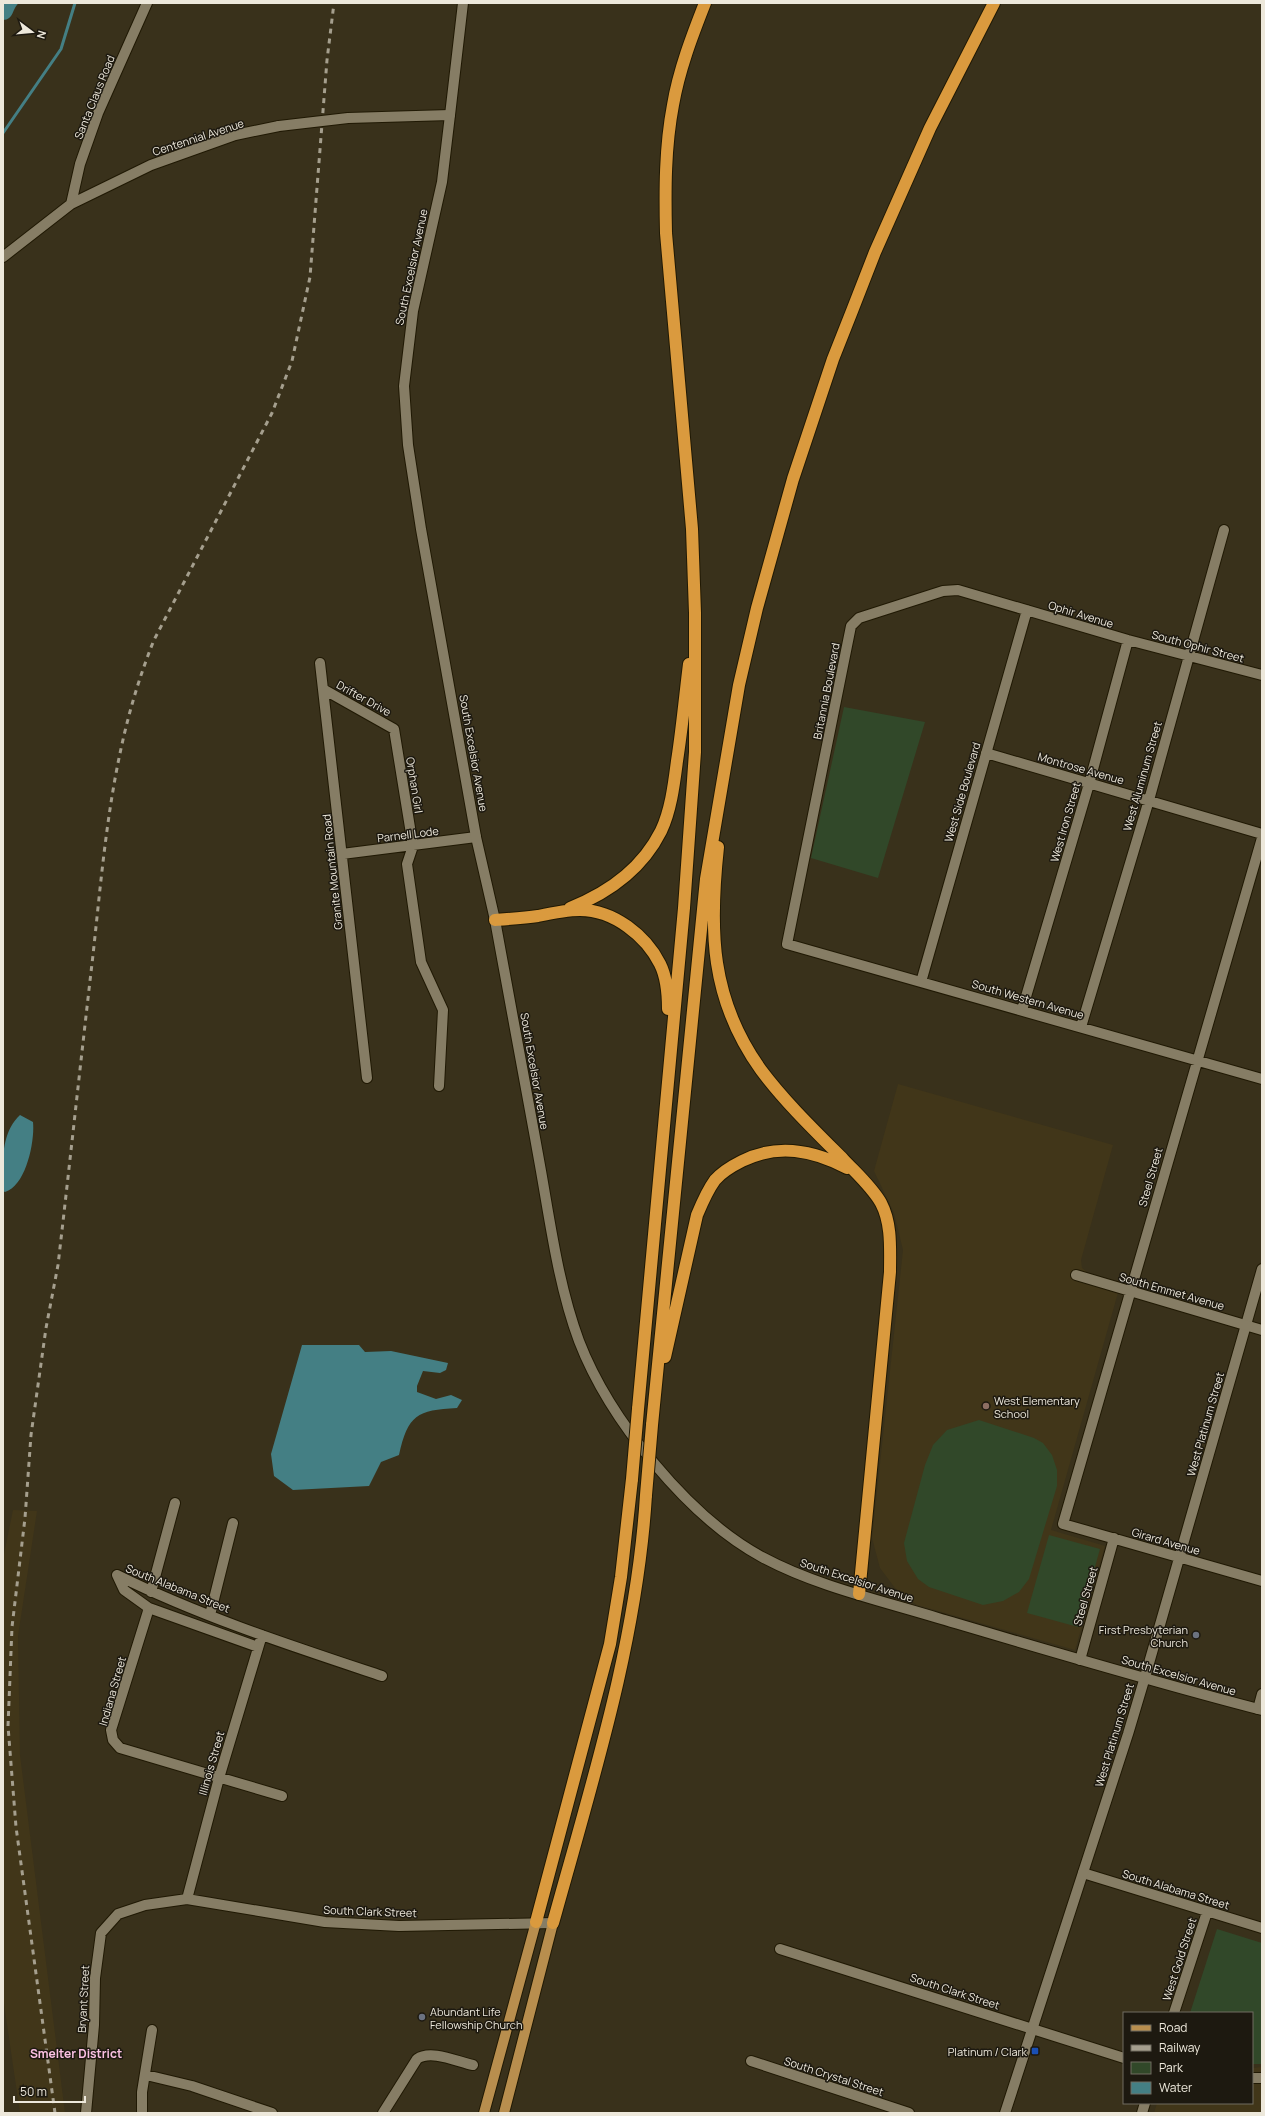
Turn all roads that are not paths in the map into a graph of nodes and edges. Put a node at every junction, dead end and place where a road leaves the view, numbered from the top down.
1 (147, 3) edge
2 (463, 3) edge
3 (705, 3) edge
4 (994, 3) edge
5 (450, 115) junction
6 (71, 204) junction
7 (3, 257) edge
8 (1224, 530) dead end
9 (1027, 610) junction
10 (695, 614) junction
11 (1128, 640) junction
12 (1188, 656) junction
13 (320, 663) dead end
14 (1262, 675) edge
15 (323, 689) junction
16 (394, 729) joint
17 (986, 753) junction
18 (726, 770) junction
19 (1089, 784) junction
20 (1148, 800) junction
21 (1262, 834) edge
22 (476, 837) junction
23 (1262, 838) edge
24 (413, 846) junction
25 (342, 854) junction
26 (563, 911) junction
27 (495, 920) junction
28 (787, 944) joint
29 (921, 982) junction
30 (1022, 1010) junction
31 (1081, 1027) junction
32 (1197, 1060) junction
33 (367, 1078) dead end
34 (1262, 1079) edge
35 (439, 1086) dead end
36 (662, 1154) junction
37 (856, 1172) junction
38 (1262, 1269) edge
39 (1076, 1276) dead end
40 (1130, 1291) junction
41 (1246, 1325) junction
42 (1262, 1330) edge
43 (652, 1423) junction
44 (175, 1503) dead end
45 (233, 1523) dead end
46 (1063, 1524) joint
47 (1114, 1538) junction
48 (1180, 1557) junction
49 (1262, 1581) edge
50 (151, 1592) junction
51 (859, 1594) junction
52 (148, 1608) junction
53 (210, 1615) junction
54 (262, 1635) junction
55 (258, 1647) junction
56 (1080, 1660) junction
57 (382, 1676) dead end
58 (1145, 1677) junction
59 (1262, 1694) edge
60 (1260, 1710) edge
61 (219, 1778) junction
62 (282, 1796) dead end
63 (1083, 1873) junction
64 (187, 1899) junction
65 (1207, 1912) junction
66 (536, 1922) junction
67 (553, 1923) junction
68 (1262, 1928) edge
69 (780, 1949) dead end
70 (1174, 2012) edge
71 (1033, 2028) junction
72 (152, 2030) dead end
73 (1123, 2058) edge
74 (751, 2061) dead end
75 (473, 2065) dead end
76 (146, 2075) junction
77 (86, 2113) edge
78 (142, 2113) edge
79 (272, 2113) edge
80 (383, 2113) edge
81 (484, 2113) edge
82 (504, 2113) edge
83 (909, 2113) edge
84 (1005, 2113) edge

1 - 6 street, Santa Claus Road
2 - 5 street, South Excelsior Avenue
3 - 10 highway
4 - 18 highway
5 - 6 street, Centennial Avenue, bridge
5 - 22 street, South Excelsior Avenue
6 - 7 street, Centennial Avenue
8 - 12 street, West Aluminum Street
9 - 11 street, Ophir Avenue
9 - 17 street, West Side Boulevard
9 - 28 street, Britannia Boulevard
10 - 26 highway
10 - 36 highway
11 - 12 street, South Ophir Street
11 - 19 street, West Iron Street
12 - 14 street, South Ophir Street
12 - 20 street, West Aluminum Street
13 - 15 street, Granite Mountain Road
15 - 16 street, Drifter Drive
15 - 25 street, Granite Mountain Road
16 - 24 street, Orphan Girl
17 - 19 street, Montrose Avenue
17 - 29 street, West Side Boulevard
18 - 37 highway
18 - 43 highway
19 - 20 street, Montrose Avenue
19 - 30 street, West Iron Street
20 - 21 street, Montrose Avenue
20 - 31 street, West Aluminum Street
22 - 24 street, Parnell Lode
22 - 27 street, South Excelsior Avenue
23 - 32 street, Steel Street
24 - 25 street, Parnell Lode
24 - 35 street
25 - 33 street, Granite Mountain Road
26 - 27 highway
26 - 36 highway
27 - 51 street, South Excelsior Avenue
28 - 29 street, South Western Avenue
29 - 30 street, South Western Avenue
30 - 31 street, South Western Avenue
31 - 32 street, South Western Avenue
32 - 34 street, South Western Avenue
32 - 40 street, Steel Street
36 - 66 highway, bridge
37 - 43 highway
37 - 51 highway
38 - 41 street, West Platinum Street
39 - 40 street, South Emmet Avenue
40 - 41 street, South Emmet Avenue
40 - 46 street, Steel Street
41 - 42 street, South Emmet Avenue
41 - 48 street, West Platinum Street
43 - 67 highway, bridge
44 - 50 street
45 - 53 street
46 - 47 street, Girard Avenue
47 - 48 street, Girard Avenue
47 - 56 street, Steel Street
48 - 49 street, Girard Avenue
48 - 58 street, West Platinum Street
50 - 52 street, South Alabama Street
50 - 53 street, South Alabama Street
51 - 56 street, South Excelsior Avenue
52 - 55 street, South Alabama Street
52 - 61 street, Indiana Street
53 - 54 street, South Alabama Street
54 - 55 street, Illinois Street
54 - 57 street, South Alabama Street
55 - 61 street, Illinois Street
56 - 58 street, South Excelsior Avenue
58 - 60 street, South Excelsior Avenue
58 - 63 street, West Platinum Street
59 - 60 street
61 - 62 street
61 - 64 street, Illinois Street
63 - 65 street, South Alabama Street
63 - 71 street, West Platinum Street
64 - 66 street, South Clark Street
64 - 77 street, Bryant Street
65 - 68 street, South Alabama Street
65 - 70 street, West Gold Street
66 - 67 street, South Clark Street
66 - 81 main road
67 - 82 main road
69 - 71 street, South Clark Street
71 - 73 street, South Clark Street
71 - 84 street, West Platinum Street
72 - 76 street
74 - 83 street, South Crystal Street
75 - 80 street
76 - 78 street
76 - 79 street

